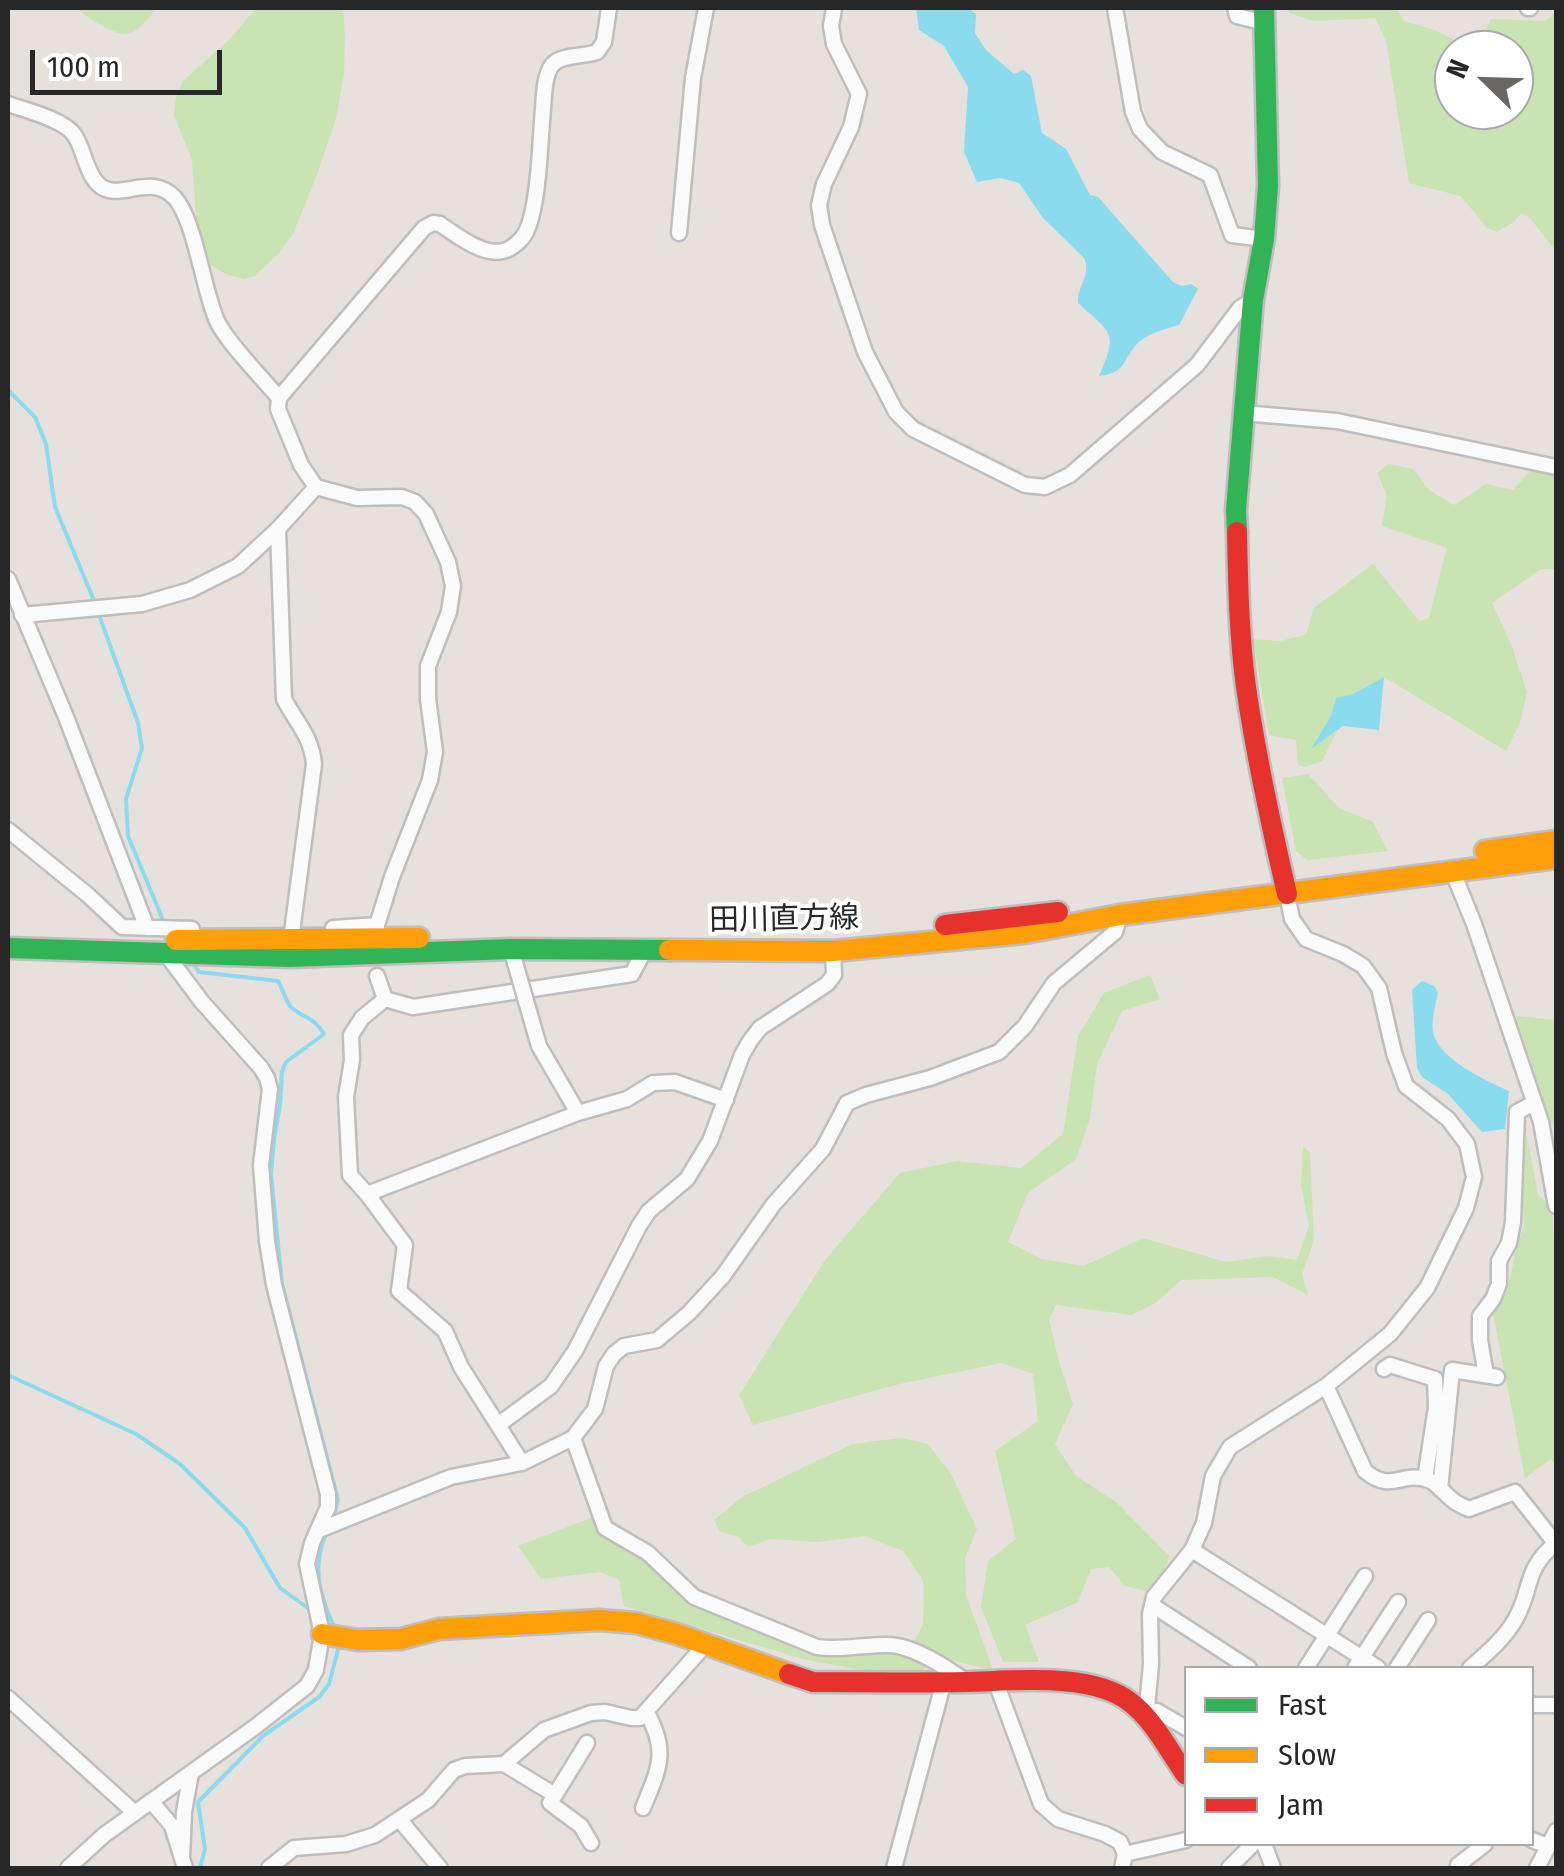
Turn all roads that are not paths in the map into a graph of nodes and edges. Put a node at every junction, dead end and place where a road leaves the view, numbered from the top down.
1 (609, 8) edge
2 (706, 8) edge
3 (834, 8) edge
4 (1115, 8) edge
5 (1235, 8) edge
6 (1264, 15) edge
7 (8, 104) edge
8 (680, 233) dead end
9 (1264, 239) junction
10 (1252, 300) junction
11 (279, 398) junction
12 (1243, 413) junction
13 (1556, 467) edge
14 (316, 486) junction
15 (278, 528) junction
16 (8, 579) edge
17 (22, 615) junction
18 (8, 830) edge
19 (1556, 842) edge
20 (1556, 858) edge
21 (1452, 870) junction
22 (1285, 887) junction
23 (1120, 915) junction
24 (148, 928) junction
25 (292, 932) junction
26 (8, 935) edge
27 (8, 948) edge
28 (511, 950) junction
29 (644, 951) junction
30 (833, 952) junction
31 (166, 954) junction
32 (377, 976) dead end
33 (385, 999) junction
34 (726, 1100) junction
35 (1534, 1103) junction
36 (578, 1113) junction
37 (367, 1194) junction
38 (1556, 1206) edge
39 (1384, 1369) dead end
40 (1326, 1386) junction
41 (498, 1425) junction
42 (574, 1438) junction
43 (522, 1462) junction
44 (1426, 1480) junction
45 (1440, 1489) junction
46 (320, 1530) junction
47 (1556, 1543) edge
48 (1192, 1550) junction
49 (1364, 1576) dead end
50 (1398, 1602) dead end
51 (1152, 1605) junction
52 (1428, 1620) dead end
53 (1327, 1634) junction
54 (332, 1636) junction
55 (706, 1644) junction
56 (1358, 1663) edge
57 (1245, 1666) edge
58 (1307, 1666) edge
59 (1398, 1666) edge
60 (1472, 1666) edge
61 (995, 1680) junction
62 (944, 1681) junction
63 (968, 1682) junction
64 (8, 1698) edge
65 (646, 1711) junction
66 (1152, 1714) junction
67 (1184, 1727) edge
68 (586, 1743) dead end
69 (504, 1764) junction
70 (1184, 1771) edge
71 (191, 1773) junction
72 (555, 1795) junction
73 (151, 1801) junction
74 (642, 1808) dead end
75 (135, 1813) junction
76 (399, 1819) junction
77 (1184, 1841) edge
78 (592, 1842) dead end
79 (1553, 1842) edge
80 (1252, 1846) edge
81 (1482, 1846) edge
82 (1124, 1861) edge
83 (184, 1863) edge
84 (1458, 1865) dead end
85 (68, 1868) edge
86 (269, 1868) edge
87 (440, 1868) edge
88 (897, 1868) edge
89 (1230, 1868) edge
90 (1537, 1868) edge

1 - 11 street
2 - 8 street
3 - 10 street
4 - 9 street
5 - 6 street
6 - 9 main road
7 - 11 street
9 - 10 main road
10 - 12 main road
11 - 14 street
12 - 13 street
12 - 22 main road
14 - 15 street
14 - 25 street
15 - 17 street
15 - 25 street
16 - 17 street
17 - 24 street
18 - 24 street
19 - 22 main road, 田川直方線
20 - 21 main road, 田川直方線
21 - 22 main road, 田川直方線
21 - 35 street
22 - 23 main road, 田川直方線
22 - 26 main road, 田川直方線
22 - 40 street
23 - 30 main road, 田川直方線
23 - 42 street
24 - 25 street
27 - 31 main road, 田川直方線
28 - 29 main road, 田川直方線
28 - 31 main road, 田川直方線
28 - 36 street, bridge
29 - 30 main road, 田川直方線
29 - 33 street
30 - 34 street
31 - 46 street
32 - 33 street
33 - 37 street
34 - 36 street
34 - 41 street
35 - 38 street
35 - 45 street
36 - 37 street
37 - 41 street
39 - 44 street
40 - 44 street
40 - 48 street
41 - 43 street
42 - 43 street
42 - 63 street
43 - 46 street
44 - 45 street
45 - 47 street
46 - 54 street
47 - 60 street
48 - 51 street
48 - 53 street
49 - 53 street
50 - 56 street
51 - 57 street
51 - 66 street
52 - 59 street
53 - 56 street
53 - 58 street
54 - 55 main road
54 - 71 street
55 - 62 main road
55 - 65 street
61 - 63 main road
61 - 66 main road
61 - 82 street
62 - 63 main road
62 - 88 street
64 - 75 street
65 - 69 street
65 - 74 street
66 - 67 street
66 - 70 main road
68 - 72 street
69 - 72 street
69 - 76 street
71 - 73 street
71 - 83 street
72 - 78 street
73 - 75 street
73 - 83 street
75 - 85 street
76 - 86 street
76 - 87 street
77 - 82 street
79 - 90 street
80 - 89 street
81 - 84 street

